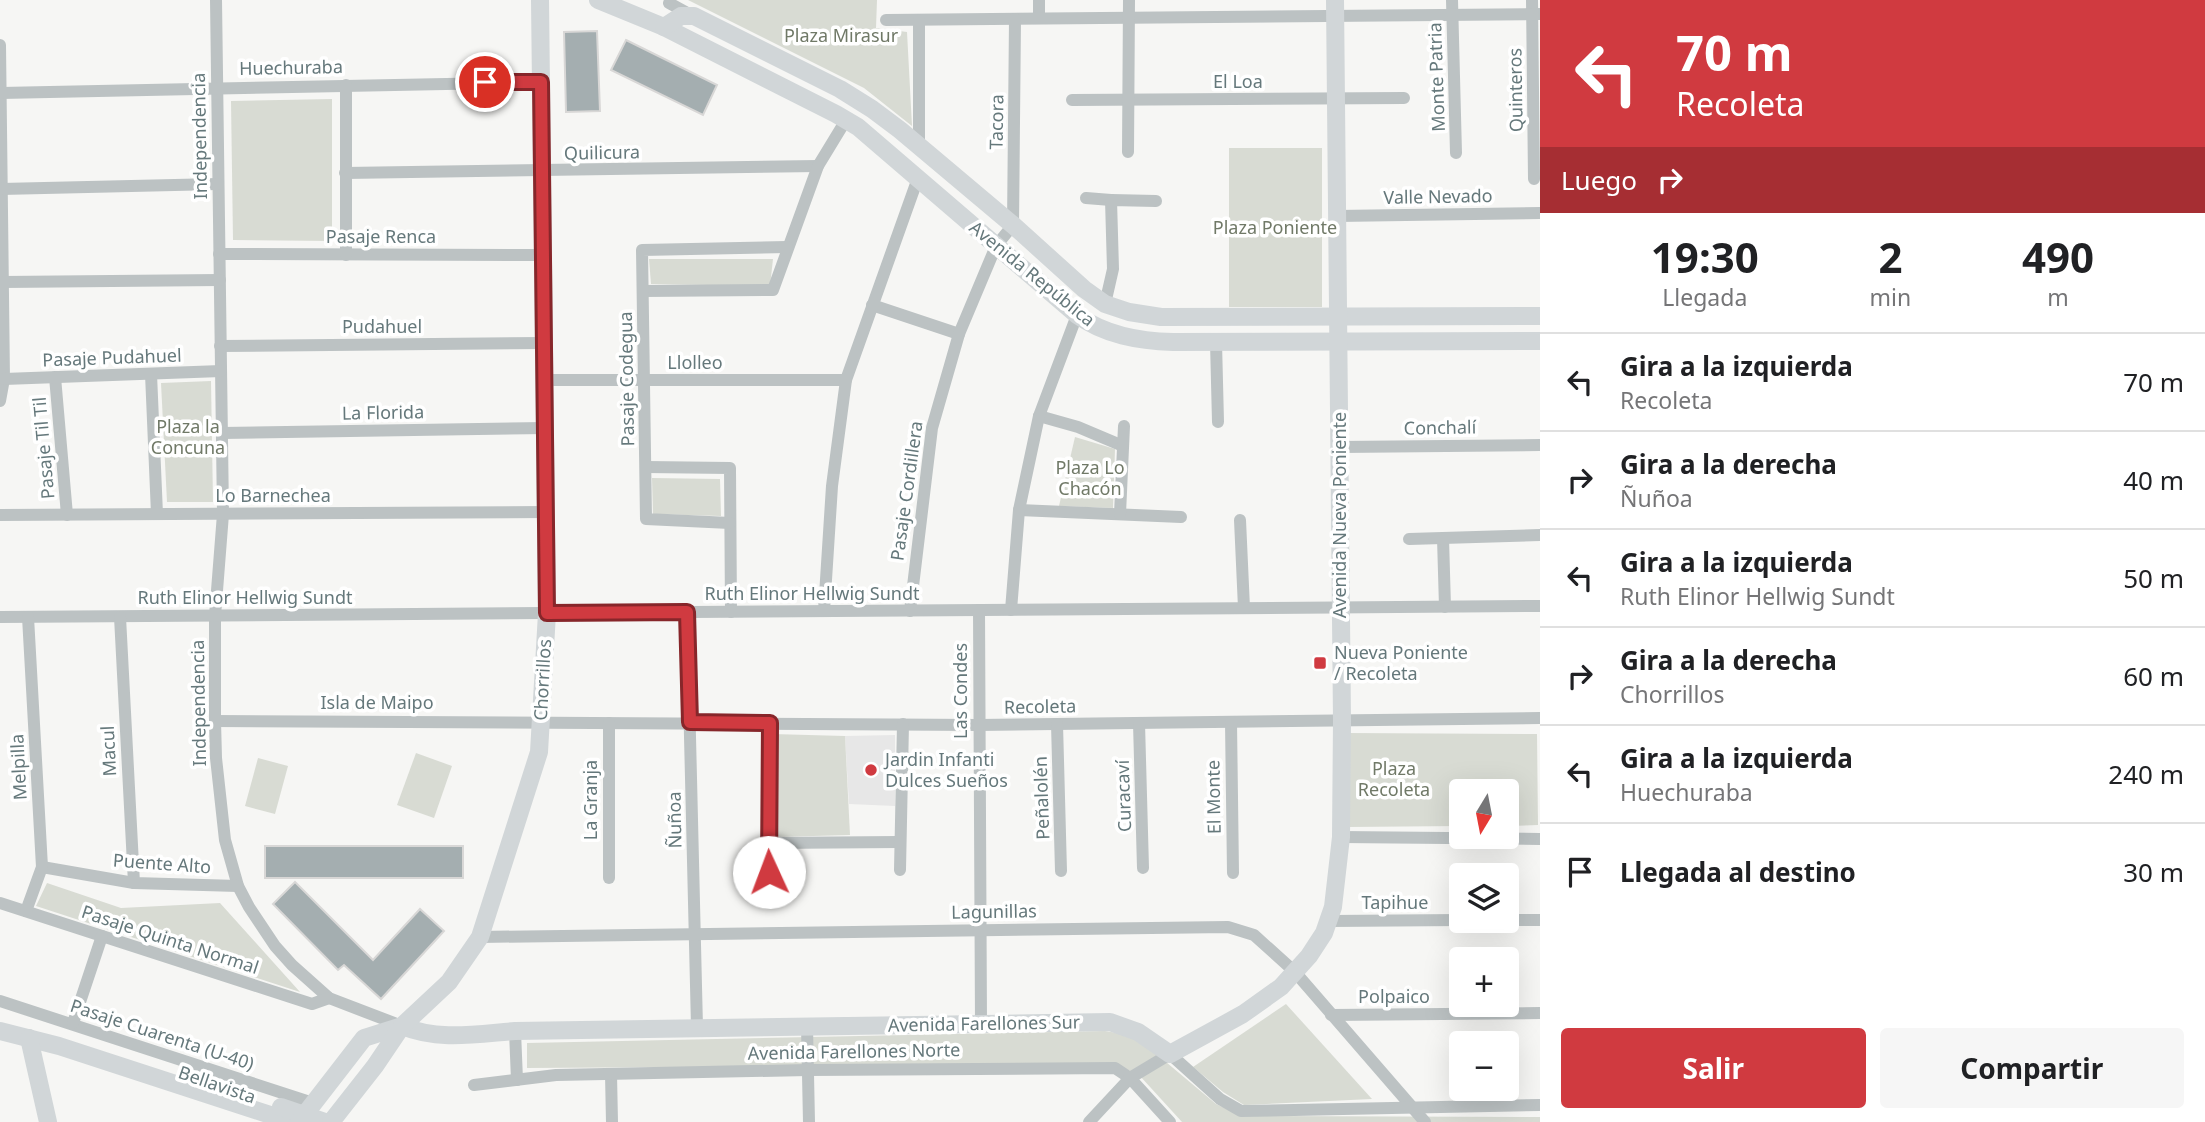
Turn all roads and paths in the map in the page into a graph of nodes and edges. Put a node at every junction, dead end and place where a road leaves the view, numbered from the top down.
1 (216, 0) edge
2 (540, 0) edge
3 (598, 0) edge
4 (1039, 0) edge
5 (1129, 0) edge
6 (1452, 0) edge
7 (1532, 0) edge
8 (669, 4) dead end
9 (1336, 8) edge
10 (1536, 14) edge
11 (1452, 15) junction
12 (698, 18) junction
13 (1039, 18) junction
14 (1129, 18) junction
15 (919, 19) junction
16 (1015, 19) junction
17 (886, 20) dead end
18 (664, 27) junction
19 (0, 45) edge
20 (771, 54) junction
21 (754, 72) junction
22 (541, 82) junction
23 (346, 85) junction
24 (217, 87) junction
25 (1, 93) edge
26 (1404, 98) dead end
27 (1336, 99) junction
28 (1072, 100) dead end
29 (1128, 100) junction
30 (846, 120) junction
31 (919, 146) junction
32 (1128, 152) dead end
33 (1456, 153) dead end
34 (818, 166) junction
35 (541, 171) junction
36 (345, 173) junction
37 (918, 178) junction
38 (1534, 179) dead end
39 (218, 184) junction
40 (1, 189) edge
41 (1086, 198) dead end
42 (1111, 200) junction
43 (1156, 201) dead end
44 (1540, 213) edge
45 (1337, 216) junction
46 (1013, 225) junction
47 (996, 246) junction
48 (787, 247) junction
49 (219, 254) junction
50 (346, 255) junction
51 (543, 255) junction
52 (220, 280) junction
53 (3, 282) junction
54 (643, 291) junction
55 (872, 304) junction
56 (1105, 304) junction
57 (1077, 315) junction
58 (1540, 316) edge
59 (1338, 317) junction
60 (959, 334) junction
61 (1540, 341) edge
62 (1216, 342) junction
63 (1338, 342) junction
64 (544, 343) junction
65 (220, 346) junction
66 (221, 371) junction
67 (151, 374) junction
68 (55, 377) junction
69 (4, 379) junction
70 (544, 380) junction
71 (644, 380) junction
72 (846, 380) junction
73 (0, 401) edge
74 (1039, 416) junction
75 (1218, 422) dead end
76 (1124, 426) dead end
77 (545, 428) junction
78 (222, 433) junction
79 (1540, 445) edge
80 (1123, 446) junction
81 (1340, 447) junction
82 (646, 467) junction
83 (1019, 510) junction
84 (546, 512) junction
85 (158, 514) junction
86 (223, 514) junction
87 (1120, 514) junction
88 (0, 515) edge
89 (67, 515) junction
90 (1181, 517) dead end
91 (1240, 520) dead end
92 (730, 523) junction
93 (1540, 535) edge
94 (1443, 538) junction
95 (1409, 539) dead end
96 (1540, 606) edge
97 (1341, 607) junction
98 (1445, 607) junction
99 (1244, 608) junction
100 (979, 610) junction
101 (1011, 610) junction
102 (824, 611) junction
103 (910, 611) junction
104 (687, 612) junction
105 (731, 612) junction
106 (547, 613) junction
107 (215, 616) junction
108 (0, 617) edge
109 (27, 617) junction
110 (120, 617) junction
111 (1540, 718) edge
112 (1342, 720) junction
113 (215, 721) junction
114 (540, 721) junction
115 (690, 722) junction
116 (1231, 722) junction
117 (609, 723) junction
118 (770, 723) junction
119 (1139, 723) junction
120 (903, 724) junction
121 (1057, 724) junction
122 (978, 725) junction
123 (1341, 837) junction
124 (1540, 839) edge
125 (899, 842) junction
126 (768, 843) junction
127 (43, 867) junction
128 (1143, 869) dead end
129 (900, 870) dead end
130 (1061, 871) dead end
131 (769, 872) dead end
132 (1233, 873) dead end
133 (609, 878) dead end
134 (134, 883) junction
135 (238, 886) junction
136 (0, 903) edge
137 (26, 911) junction
138 (1449, 920) edge
139 (1519, 920) edge
140 (1540, 920) edge
141 (1329, 921) junction
142 (982, 930) junction
143 (694, 934) junction
144 (102, 936) junction
145 (480, 937) junction
146 (1295, 972) junction
147 (329, 998) junction
148 (0, 1001) edge
149 (1540, 1013) edge
150 (1331, 1015) junction
151 (73, 1023) junction
152 (981, 1023) junction
153 (402, 1026) junction
154 (807, 1026) junction
155 (697, 1027) junction
156 (0, 1031) edge
157 (515, 1031) junction
158 (29, 1038) junction
159 (1170, 1054) junction
160 (808, 1070) junction
161 (611, 1074) junction
162 (1130, 1078) junction
163 (517, 1080) junction
164 (474, 1085) dead end
165 (1540, 1105) edge
166 (1411, 1106) junction
167 (302, 1116) edge
168 (48, 1122) edge
169 (325, 1122) edge
170 (331, 1122) edge
171 (612, 1122) edge
172 (810, 1122) edge
173 (1089, 1122) edge
174 (1170, 1122) edge
175 (1425, 1122) edge

1 - 24 street, Independencia
2 - 22 street, Chorrillos
3 - 18 street, Avenida República
4 - 13 street
5 - 14 street
6 - 11 street, Monte Patria
7 - 10 street, Quinteros
8 - 12 street, Avenida República
9 - 11 street
9 - 14 street
9 - 27 street, Avenida Nueva Poniente
10 - 11 street
10 - 38 street, Quinteros
11 - 33 street, Monte Patria
12 - 18 street
12 - 20 street, Avenida República
13 - 14 street
13 - 16 street
14 - 29 street
15 - 16 street
15 - 17 street
15 - 31 street
16 - 46 street, Tacora
18 - 21 street, Avenida República
19 - 25 street
20 - 21 street
20 - 31 street, Avenida República
21 - 30 street, Avenida República
22 - 23 street, Huechuraba
22 - 35 street, Chorrillos
23 - 24 street, Huechuraba
23 - 36 street
24 - 25 street, Huechuraba
24 - 39 street, Independencia
25 - 40 street
26 - 27 street, El Loa
27 - 29 street, El Loa
27 - 45 street, Avenida Nueva Poniente
28 - 29 street, El Loa
29 - 32 street
30 - 34 street, Pasaje Codegua
30 - 37 street, Avenida República
31 - 46 street, Avenida República
34 - 35 street, Quilicura
34 - 48 street, Pasaje Codegua
35 - 36 street, Quilicura
35 - 51 street, Chorrillos
36 - 50 street
37 - 47 street, Avenida República
37 - 55 street
39 - 40 street
39 - 49 street, Independencia
40 - 53 street
41 - 42 street
42 - 43 street
42 - 56 street
44 - 45 street, Valle Nevado
45 - 59 street, Avenida Nueva Poniente
46 - 47 street, Pasaje Cordillera
46 - 56 street, Avenida República
47 - 57 street, Avenida República
47 - 60 street, Pasaje Cordillera
48 - 54 street, Pasaje Codegua
48 - 54 street, Pasaje Codegua
49 - 50 street, Pasaje Renca
49 - 52 street, Independencia
50 - 51 street, Pasaje Renca
51 - 64 street, Chorrillos
52 - 53 street
52 - 65 street, Independencia
53 - 69 street
54 - 71 street, Pasaje Codegua
55 - 60 street
55 - 72 street
56 - 59 street, Avenida República
57 - 62 street, Avenida República
57 - 74 street
58 - 59 street, Avenida República
59 - 63 street, Avenida Nueva Poniente
60 - 103 street, Pasaje Cordillera
61 - 63 street, Avenida República
62 - 63 street, Avenida República
62 - 75 street
63 - 81 street, Avenida Nueva Poniente
64 - 65 street, Pudahuel
64 - 70 street, Chorrillos
65 - 66 street, Independencia
66 - 67 street, Pasaje Pudahuel
66 - 78 street, Independencia
67 - 68 street, Pasaje Pudahuel
67 - 85 street
68 - 69 street, Pasaje Pudahuel
68 - 89 street, Pasaje Til Til
69 - 73 street
70 - 71 street, Llolleo
70 - 77 street, Chorrillos
71 - 72 street, Llolleo
71 - 82 street, Pasaje Codegua
72 - 102 street
74 - 80 street
74 - 83 street
76 - 80 street
77 - 78 street, La Florida
77 - 84 street, Chorrillos
78 - 86 street, Independencia
79 - 81 street, Conchalí
80 - 87 street
81 - 97 street, Avenida Nueva Poniente
82 - 92 street, Pasaje Codegua
82 - 92 street, Pasaje Codegua
83 - 87 street
83 - 101 street
84 - 86 street, Lo Barnechea
84 - 106 street, Chorrillos
85 - 86 street, Lo Barnechea
85 - 89 street, Lo Barnechea
86 - 107 street, Independencia
87 - 90 street
88 - 89 street, Lo Barnechea
91 - 99 street
92 - 105 street, Pasaje Codegua
93 - 94 street
94 - 95 street
94 - 98 street
96 - 98 street, Ruth Elinor Hellwig Sundt
97 - 98 street, Ruth Elinor Hellwig Sundt
97 - 99 street, Ruth Elinor Hellwig Sundt
97 - 112 street, Avenida Nueva Poniente
99 - 101 street, Ruth Elinor Hellwig Sundt
100 - 101 street, Ruth Elinor Hellwig Sundt
100 - 103 street, Ruth Elinor Hellwig Sundt
100 - 122 street, Las Condes
102 - 103 street, Ruth Elinor Hellwig Sundt
102 - 105 street, Ruth Elinor Hellwig Sundt
104 - 105 street, Ruth Elinor Hellwig Sundt
104 - 106 street, Ruth Elinor Hellwig Sundt
104 - 115 street, Ñuñoa
106 - 107 street, Ruth Elinor Hellwig Sundt
106 - 114 street, Chorrillos
107 - 110 street, Ruth Elinor Hellwig Sundt
107 - 113 street, Independencia
108 - 109 street, Ruth Elinor Hellwig Sundt
109 - 110 street, Ruth Elinor Hellwig Sundt
109 - 127 street, Melpilla
110 - 134 street, Macul
111 - 112 street, Recoleta
112 - 116 street, Recoleta
112 - 123 street, Avenida Nueva Poniente
113 - 114 street, Isla de Maipo
113 - 135 street, Independencia
114 - 117 street, Recoleta
114 - 145 street, Chorrillos
115 - 117 street, Recoleta
115 - 118 street, Recoleta
115 - 143 street, Ñuñoa
116 - 119 street, Recoleta
116 - 132 street, El Monte
117 - 133 street, La Granja
118 - 120 street, Recoleta
118 - 126 street
119 - 121 street, Recoleta
119 - 128 street, Curacaví
120 - 122 street, Recoleta
120 - 125 street
121 - 122 street, Recoleta
121 - 130 street, Peñalolén
122 - 142 street, Las Condes
123 - 124 street
123 - 141 street, Avenida Nueva Poniente
125 - 126 street
125 - 129 street
126 - 131 street
127 - 134 street, Puente Alto
127 - 137 street, Melpilla
134 - 135 street, Puente Alto
135 - 147 street, Independencia
136 - 137 street, Pasaje Quinta Normal
137 - 144 street, Pasaje Quinta Normal
138 - 141 street, Tapihue
139 - 140 street
141 - 146 street, Avenida Nueva Poniente
142 - 143 street, Lagunillas
142 - 146 street, Lagunillas
142 - 152 street, Las Condes
143 - 145 street, Lagunillas
143 - 155 street, Ñuñoa
144 - 147 street, Pasaje Quinta Normal
144 - 151 street
145 - 153 street, Chorrillos
146 - 150 street, Lagunillas
146 - 159 street, Avenida Nueva Poniente
147 - 153 street, Independencia
148 - 151 street, Pasaje Cuarenta (U-40)
149 - 150 street, Polpaico
150 - 166 street, Lagunillas
151 - 167 street, Pasaje Cuarenta (U-40)
152 - 154 street, Avenida Farellones Sur
152 - 159 street, Avenida Farellones Sur
153 - 157 street, Avenida Farellones Sur
153 - 167 street, Chorrillos
153 - 170 street, Chorrillos
154 - 155 street, Avenida Farellones Sur
154 - 160 street
155 - 157 street, Avenida Farellones Sur
156 - 158 street, Bellavista
157 - 163 street
158 - 167 street, Bellavista
158 - 168 street
159 - 162 street, Avenida Nueva Poniente
159 - 166 street, Avenida Farellones Sur
160 - 161 street, Avenida Farellones Norte
160 - 162 street, Avenida Farellones Norte
160 - 172 street
161 - 163 street, Avenida Farellones Norte
161 - 171 street
162 - 173 street, Avenida Nueva Poniente
162 - 174 street
163 - 164 street, Avenida Farellones Norte
165 - 166 street, Avenida Farellones Sur
166 - 175 street, Lagunillas
167 - 169 street, Bellavista

